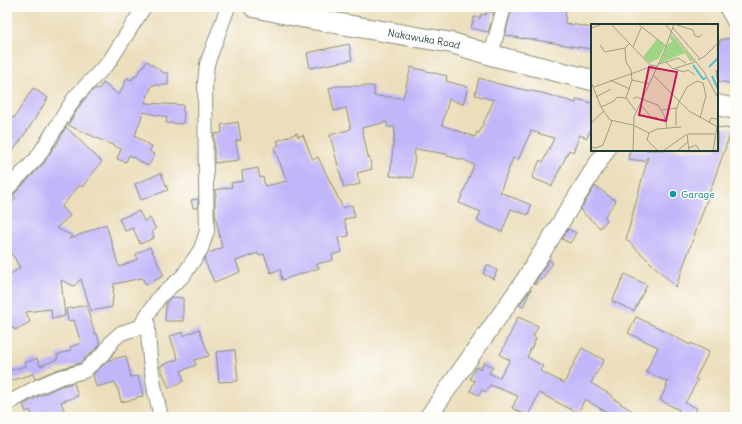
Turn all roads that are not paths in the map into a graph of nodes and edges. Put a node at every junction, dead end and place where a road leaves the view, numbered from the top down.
1 (144, 7) edge
2 (228, 7) edge
3 (254, 7) edge
4 (504, 7) edge
5 (726, 7) edge
6 (735, 23) edge
7 (491, 55) junction
8 (591, 80) edge
9 (718, 105) edge
10 (735, 109) edge
11 (605, 151) edge
12 (7, 189) edge
13 (147, 315) junction
14 (7, 404) edge
15 (161, 417) edge
16 (428, 417) edge

1 - 12 street
2 - 13 street
3 - 7 main road, Nakawuka Road
4 - 7 street
5 - 6 street
7 - 8 main road, Nakawuka Road
9 - 10 main road
11 - 16 street
13 - 14 street
13 - 15 street

